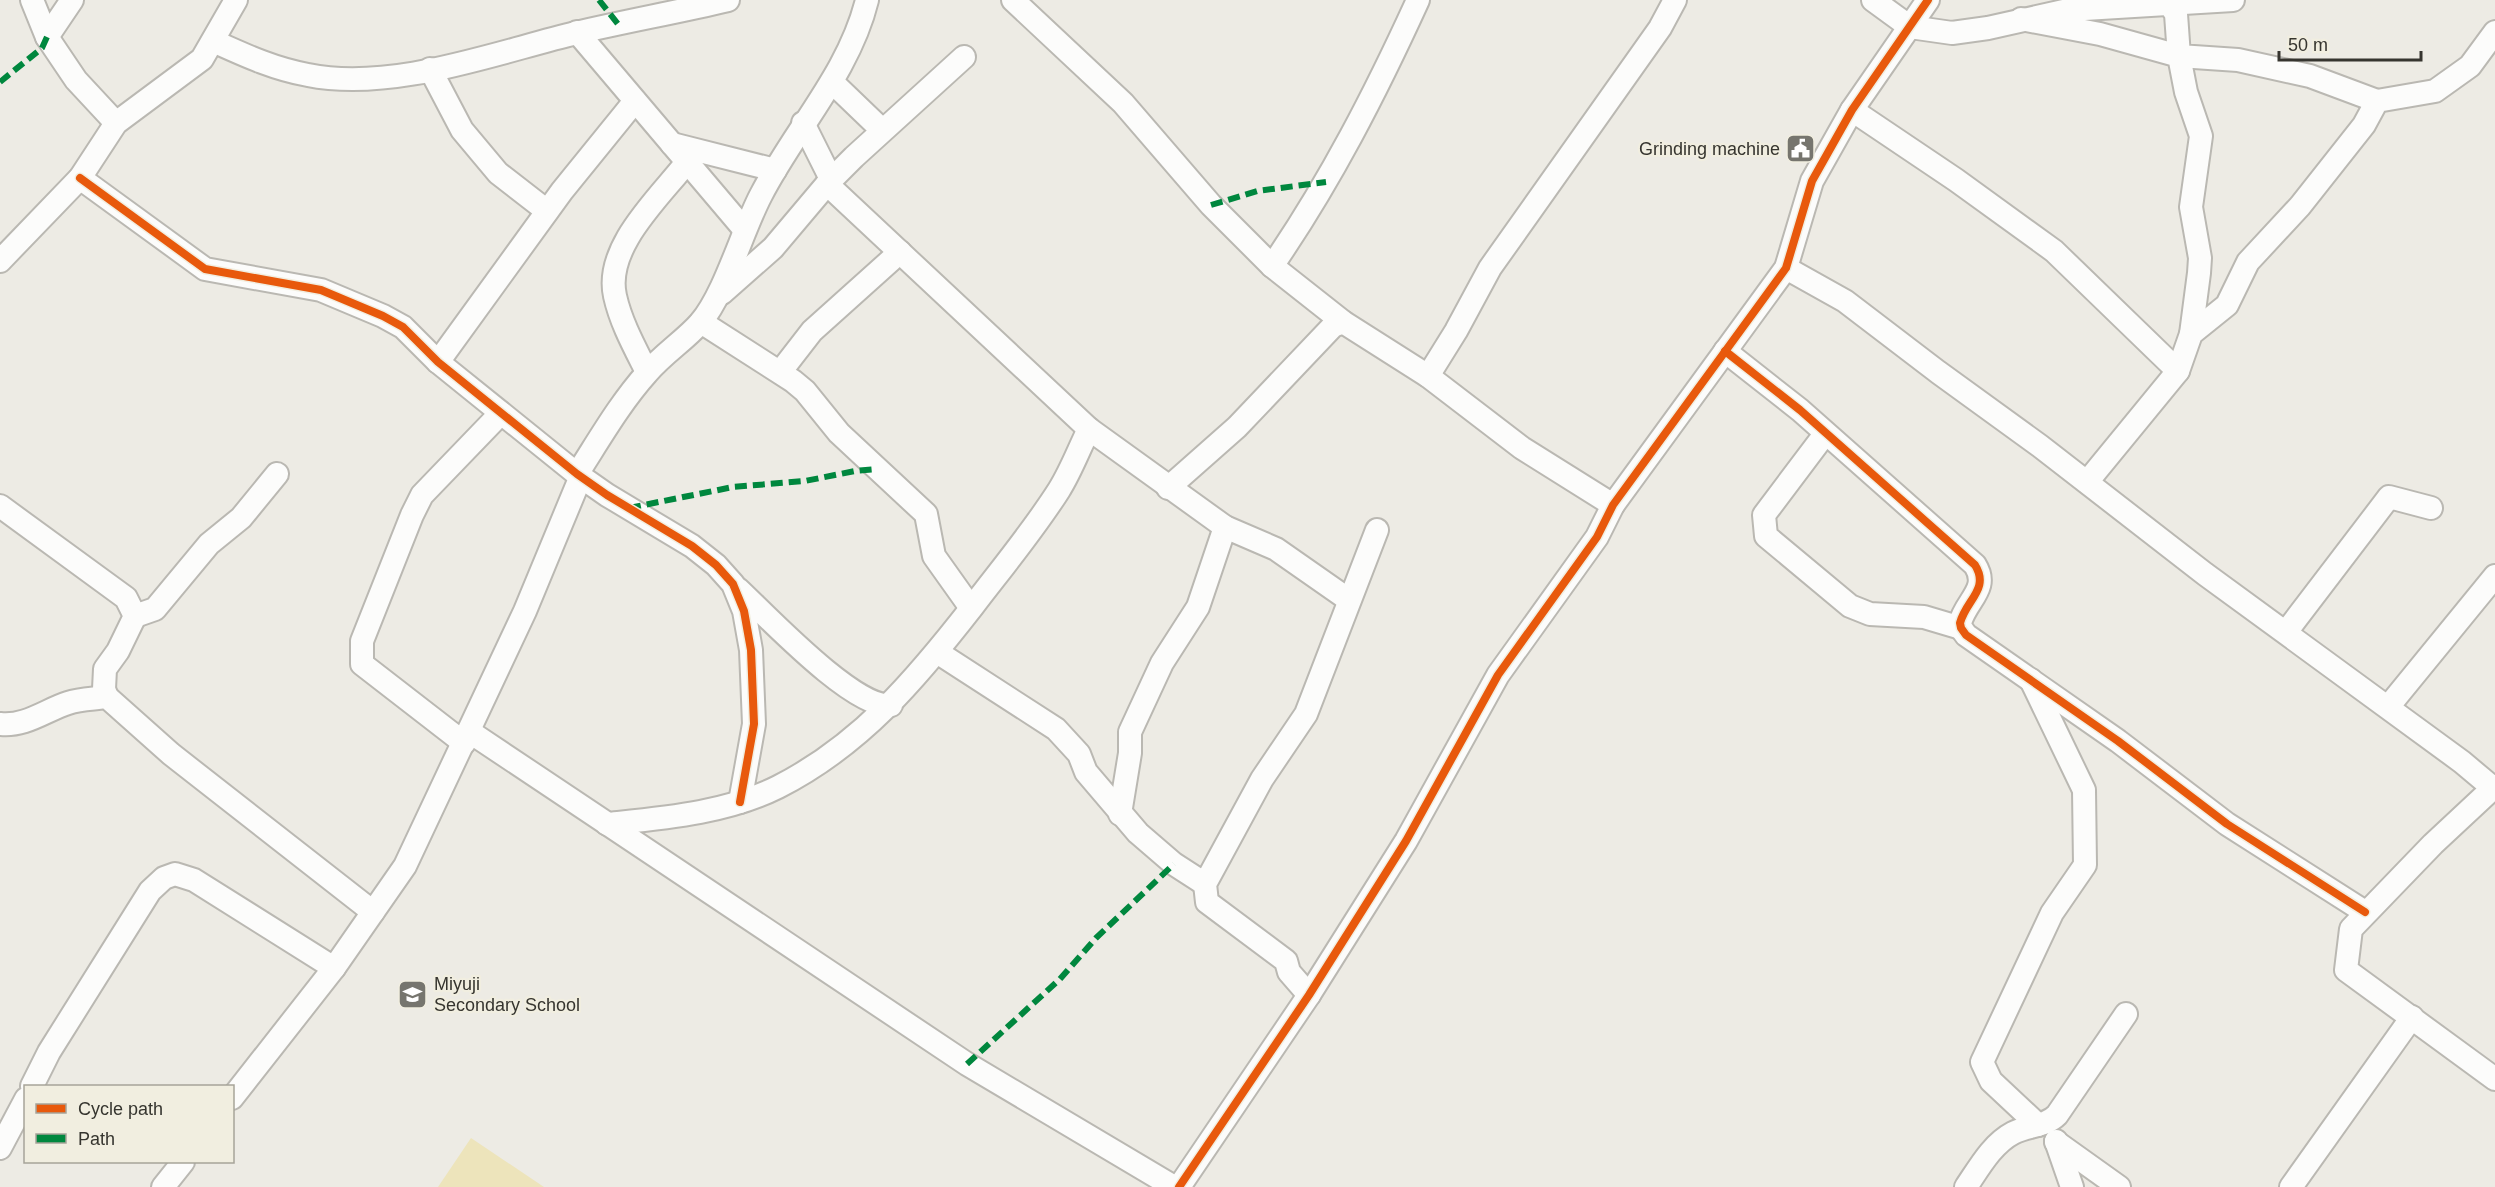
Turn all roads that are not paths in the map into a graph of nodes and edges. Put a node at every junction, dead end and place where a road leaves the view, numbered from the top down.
1 (32, 0) edge
2 (72, 0) edge
3 (236, 0) edge
4 (867, 0) edge
5 (1013, 0) edge
6 (1418, 0) edge
7 (1676, 0) edge
8 (1873, 0) edge
9 (1928, 0) edge
10 (2233, 0) edge
11 (713, 2) edge
12 (2168, 3) edge
13 (2021, 19) junction
14 (1910, 27) junction
15 (578, 32) junction
16 (2495, 32) edge
17 (47, 37) junction
18 (213, 41) junction
19 (2179, 56) junction
20 (964, 57) dead end
21 (430, 69) junction
22 (832, 82) junction
23 (2377, 100) junction
24 (635, 102) junction
25 (1852, 110) junction
26 (116, 123) junction
27 (803, 123) junction
28 (882, 130) junction
29 (672, 144) junction
30 (687, 162) junction
31 (775, 170) junction
32 (80, 178) junction
33 (829, 182) junction
34 (547, 211) junction
35 (744, 229) junction
36 (900, 252) junction
37 (2, 254) edge
38 (1272, 266) junction
39 (1786, 268) junction
40 (716, 298) junction
41 (701, 322) junction
42 (1343, 322) junction
43 (2191, 334) junction
44 (1725, 351) junction
45 (438, 362) junction
46 (2178, 371) junction
47 (647, 372) junction
48 (781, 372) junction
49 (1428, 376) junction
50 (501, 413) junction
51 (1089, 429) junction
52 (1825, 434) junction
53 (277, 474) dead end
54 (579, 475) junction
55 (2087, 482) junction
56 (1168, 488) junction
57 (1612, 505) junction
58 (0, 506) edge
59 (2431, 507) dead end
60 (1225, 527) junction
61 (1377, 530) dead end
62 (2495, 576) edge
63 (732, 584) junction
64 (1349, 600) junction
65 (971, 608) junction
66 (135, 616) junction
67 (1961, 628) junction
68 (2286, 632) junction
69 (937, 652) junction
70 (2030, 679) junction
71 (106, 697) junction
72 (891, 705) junction
73 (2388, 707) junction
74 (0, 724) edge
75 (467, 738) junction
76 (2494, 787) edge
77 (740, 802) junction
78 (1120, 814) junction
79 (606, 824) junction
80 (1205, 884) junction
81 (373, 912) junction
82 (2365, 912) junction
83 (334, 968) junction
84 (1309, 995) junction
85 (2126, 1014) dead end
86 (2412, 1017) junction
87 (2495, 1079) edge
88 (32, 1085) edge
89 (234, 1095) edge
90 (24, 1103) edge
91 (2048, 1130) junction
92 (0, 1148) edge
93 (182, 1163) edge
94 (164, 1187) edge
95 (1174, 1187) edge
96 (1179, 1187) edge
97 (1966, 1187) edge
98 (2072, 1187) edge
99 (2119, 1187) edge
100 (2291, 1187) edge

1 - 17 street
2 - 17 street
3 - 18 street
4 - 22 street
5 - 38 street
6 - 38 street
7 - 49 street
8 - 14 street
9 - 14 street
10 - 12 street
11 - 15 street
12 - 13 street
12 - 19 street
13 - 14 street
13 - 19 street
14 - 25 street
15 - 21 street
15 - 24 street
16 - 23 street
17 - 26 street
18 - 21 street
18 - 26 street
19 - 23 street
19 - 43 street
20 - 28 street
21 - 34 street
22 - 27 street
22 - 28 street
23 - 43 street
24 - 29 street
24 - 34 street
25 - 39 street
25 - 46 street
26 - 32 street
27 - 31 street
27 - 33 street
28 - 33 street
29 - 30 street
29 - 31 street
30 - 35 street
30 - 47 street
31 - 35 street
32 - 37 street
32 - 45 street
33 - 36 street
33 - 40 street
34 - 45 street
35 - 40 street
36 - 48 street
36 - 51 street
38 - 42 street
39 - 44 street
39 - 55 street
40 - 41 street
41 - 47 street
41 - 48 street
42 - 49 street
42 - 56 street
43 - 46 street
44 - 52 street
44 - 57 street
45 - 50 street
46 - 55 street
47 - 54 street
48 - 65 street
49 - 57 street
50 - 54 street
50 - 75 street
51 - 56 street
51 - 65 street
52 - 67 street
52 - 67 street
53 - 66 street
54 - 63 street
54 - 75 street
55 - 68 street
56 - 60 street
57 - 84 street
58 - 66 street
59 - 68 street
60 - 64 street
60 - 78 street
61 - 64 street
62 - 73 street
63 - 72 street
63 - 77 street
64 - 80 street
65 - 69 street
66 - 71 street
67 - 70 street
68 - 73 street
69 - 72 street
69 - 78 street
70 - 82 street
70 - 91 street
71 - 74 street
71 - 81 street
72 - 77 street
73 - 76 street
75 - 79 street
75 - 81 street
76 - 82 street
77 - 79 street
78 - 80 street
79 - 95 street
80 - 84 street
81 - 83 street
82 - 86 street
83 - 88 street
83 - 89 street
84 - 96 street
85 - 91 street
86 - 87 street
86 - 100 street
90 - 92 street
91 - 97 street
91 - 98 street
91 - 99 street
93 - 94 street

